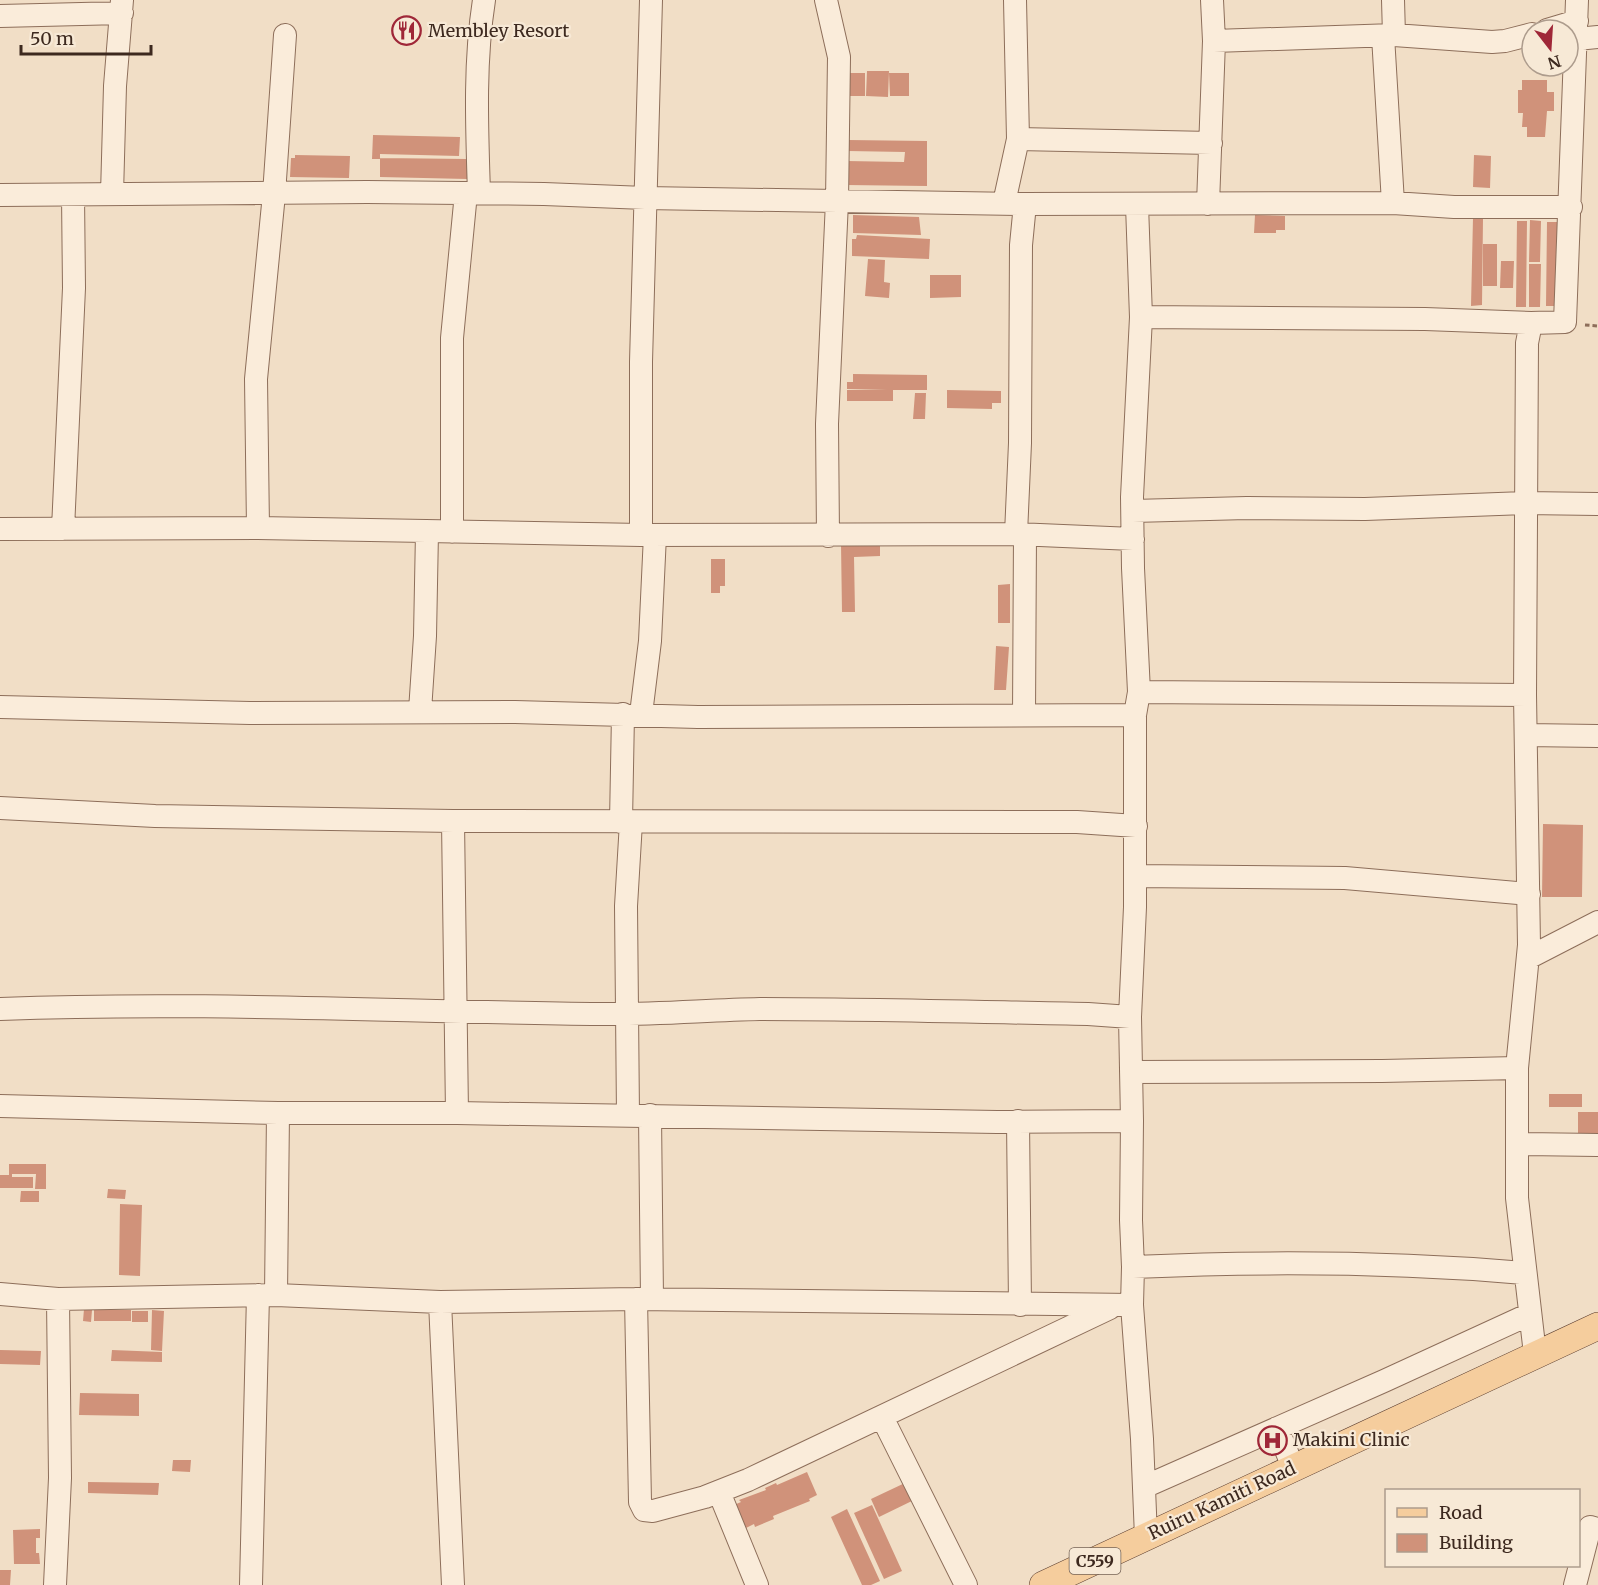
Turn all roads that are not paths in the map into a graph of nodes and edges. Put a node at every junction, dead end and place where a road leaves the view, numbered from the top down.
1 (484, 0) edge
2 (651, 0) edge
3 (826, 0) edge
4 (1015, 0) edge
5 (1212, 0) edge
6 (1393, 0) edge
7 (122, 6) edge
8 (0, 16) edge
9 (1582, 24) edge
10 (285, 35) dead end
11 (1389, 36) junction
12 (1520, 37) edge
13 (1214, 41) junction
14 (1017, 139) junction
15 (1210, 143) junction
16 (472, 193) junction
17 (112, 194) junction
18 (274, 194) junction
19 (0, 195) edge
20 (73, 195) junction
21 (645, 198) junction
22 (837, 201) junction
23 (1015, 204) junction
24 (1208, 204) junction
25 (1393, 204) junction
26 (1137, 205) junction
27 (1571, 207) junction
28 (1141, 317) junction
29 (1531, 322) junction
30 (1524, 503) junction
31 (1598, 504) edge
32 (1132, 511) junction
33 (258, 528) junction
34 (0, 529) edge
35 (63, 530) junction
36 (427, 532) junction
37 (452, 532) junction
38 (1021, 534) junction
39 (648, 536) junction
40 (828, 536) junction
41 (1133, 539) junction
42 (1139, 692) junction
43 (1525, 695) junction
44 (0, 707) edge
45 (420, 711) junction
46 (632, 714) junction
47 (1024, 715) junction
48 (1135, 715) junction
49 (1526, 735) junction
50 (1598, 736) edge
51 (0, 808) edge
52 (453, 820) junction
53 (626, 822) junction
54 (1136, 826) junction
55 (1135, 876) junction
56 (1528, 894) junction
57 (1598, 922) edge
58 (1528, 958) junction
59 (0, 1009) edge
60 (455, 1012) junction
61 (626, 1015) junction
62 (1130, 1017) junction
63 (1517, 1068) junction
64 (1131, 1072) junction
65 (0, 1106) edge
66 (278, 1113) junction
67 (457, 1113) junction
68 (639, 1115) junction
69 (1132, 1121) junction
70 (1018, 1122) junction
71 (1517, 1144) junction
72 (1598, 1145) edge
73 (1133, 1267) junction
74 (1524, 1273) junction
75 (0, 1294) edge
76 (267, 1295) junction
77 (58, 1299) junction
78 (644, 1299) junction
79 (440, 1302) junction
80 (1020, 1305) junction
81 (1124, 1305) junction
82 (1530, 1314) junction
83 (1598, 1326) edge
84 (1535, 1354) junction
85 (882, 1417) junction
86 (1277, 1428) junction
87 (1293, 1467) junction
88 (1144, 1487) junction
89 (719, 1491) junction
90 (1598, 1529) edge
91 (1146, 1537) junction
92 (1580, 1566) edge
93 (1580, 1567) edge
94 (55, 1585) edge
95 (251, 1585) edge
96 (453, 1585) edge
97 (757, 1585) edge
98 (966, 1585) edge
99 (1043, 1585) edge
100 (1575, 1585) edge

1 - 16 street
2 - 21 street
3 - 22 street
4 - 14 street
5 - 13 street
6 - 11 street
7 - 8 street
7 - 17 street
9 - 27 street
10 - 18 street
11 - 12 street
11 - 13 street
11 - 25 street
13 - 15 street
14 - 15 street
14 - 23 street
15 - 24 street
16 - 18 street
16 - 21 street
16 - 37 street
17 - 18 street
17 - 20 street
18 - 33 street
19 - 20 street
20 - 35 street
21 - 22 street
21 - 39 street
22 - 23 street
22 - 40 street
23 - 26 street
23 - 38 street
24 - 25 street
24 - 26 street
25 - 27 street
26 - 28 street
27 - 29 street
28 - 29 street
28 - 32 street
29 - 30 street
30 - 31 street
30 - 32 street
30 - 43 street
32 - 41 street
33 - 35 street
33 - 36 street
34 - 35 street
36 - 37 street
36 - 45 street
37 - 39 street
38 - 40 street
38 - 41 street
38 - 47 street
39 - 40 street
39 - 46 street
41 - 42 street
42 - 43 street
42 - 48 street
43 - 49 street
44 - 45 street
45 - 46 street
46 - 47 street
46 - 53 street
47 - 48 street
48 - 54 street
49 - 50 street
49 - 56 street
51 - 52 street
52 - 53 street
52 - 60 street
53 - 54 street
53 - 61 street
54 - 55 street
55 - 56 street
55 - 62 street
56 - 58 street
57 - 58 street
58 - 63 street
59 - 60 street
60 - 61 street
60 - 67 street
61 - 62 street
61 - 68 street
62 - 64 street
63 - 64 street
63 - 71 street
64 - 69 street
65 - 66 street
66 - 67 street
66 - 76 street
67 - 68 street
68 - 70 street
68 - 78 street
69 - 70 street
69 - 73 street
70 - 80 street
71 - 72 street
71 - 74 street
73 - 74 street
73 - 81 street
74 - 82 street
75 - 77 street
76 - 77 street
76 - 79 street
76 - 95 street
77 - 94 street
78 - 79 street
78 - 80 street
78 - 89 street
79 - 96 street
80 - 81 street
81 - 85 street
81 - 88 street
82 - 84 street
82 - 86 street
83 - 84 main road, Ruiru Kamiti Road / C559
84 - 87 main road, Ruiru Kamiti Road / C559
85 - 89 street
85 - 98 street
86 - 87 street
86 - 88 street
87 - 91 main road, Ruiru Kamiti Road / C559
88 - 91 street
89 - 97 street
90 - 92 street
91 - 99 main road, Ruiru Kamiti Road / C559
93 - 100 street

